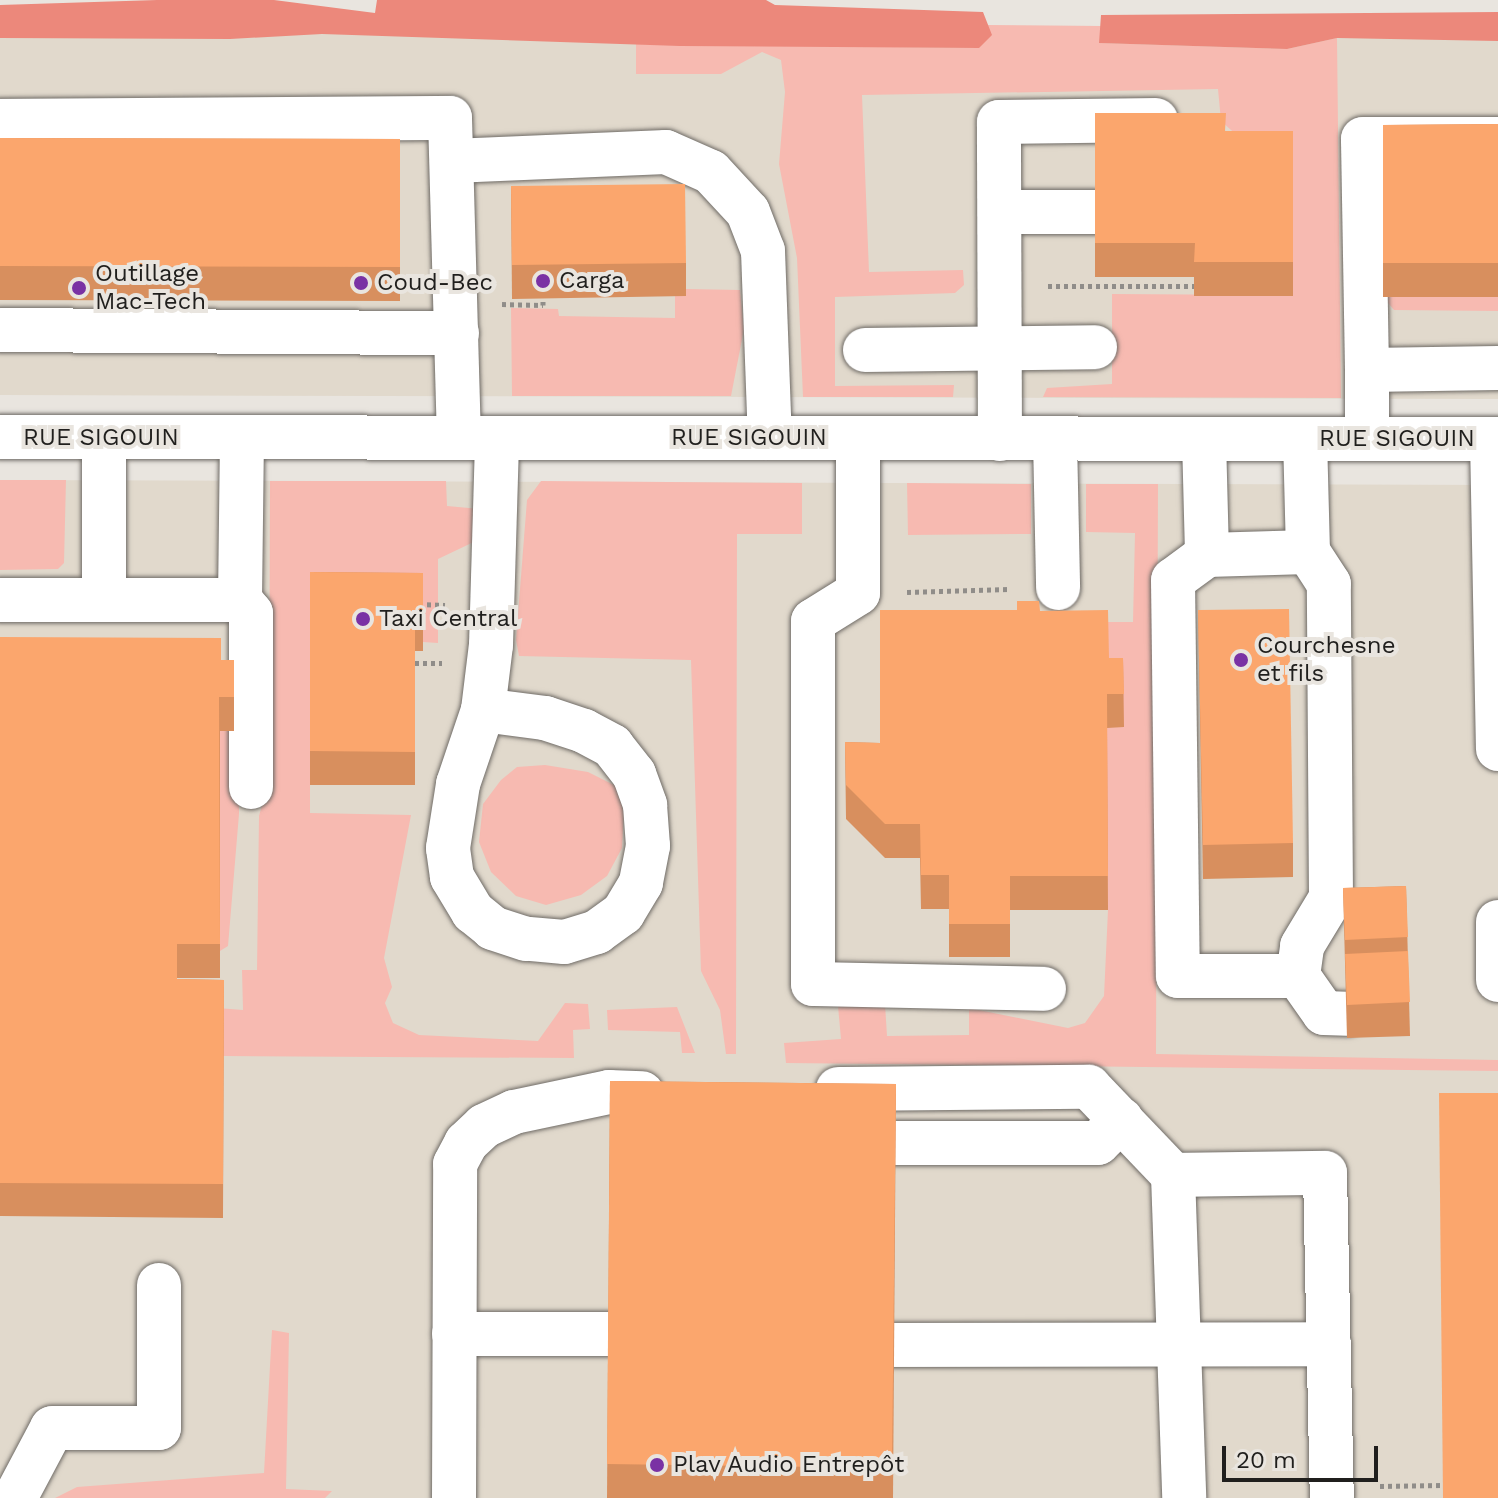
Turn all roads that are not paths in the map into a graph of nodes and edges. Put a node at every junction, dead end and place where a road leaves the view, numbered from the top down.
1 (1197, 120) edge
2 (0, 121) edge
3 (1498, 139) edge
4 (452, 161) junction
5 (1001, 212) junction
6 (1095, 212) edge
7 (0, 330) edge
8 (457, 333) junction
9 (1095, 347) dead end
10 (1001, 349) junction
11 (865, 350) dead end
12 (1498, 368) edge
13 (1367, 370) junction
14 (0, 437) edge
15 (104, 437) junction
16 (242, 438) junction
17 (478, 438) junction
18 (770, 438) junction
19 (858, 439) junction
20 (1000, 439) junction
21 (1055, 439) junction
22 (1204, 439) junction
23 (1305, 439) junction
24 (1367, 439) junction
25 (1495, 439) edge
26 (1308, 552) junction
27 (1207, 555) junction
28 (1058, 588) road end
29 (0, 600) edge
30 (104, 600) junction
31 (240, 600) junction
32 (483, 710) junction
33 (1498, 749) edge
34 (251, 787) dead end
35 (1498, 922) edge
36 (1315, 957) junction
37 (1498, 980) edge
38 (1044, 989) dead end
39 (1347, 1014) edge
40 (789, 1089) edge
41 (642, 1093) edge
42 (1121, 1120) junction
43 (896, 1143) edge
44 (1173, 1175) junction
45 (159, 1285) dead end
46 (454, 1334) junction
47 (609, 1334) edge
48 (1329, 1344) junction
49 (894, 1345) edge
50 (1179, 1345) junction
51 (1332, 1492) edge
52 (15, 1498) edge
53 (454, 1498) edge
54 (1184, 1498) edge

1 - 5 street
2 - 4 street
3 - 13 street
4 - 8 street
4 - 18 street
5 - 6 street
5 - 10 street
7 - 8 street
8 - 17 street
9 - 10 street
10 - 11 street
10 - 20 street
12 - 13 street
13 - 24 street
14 - 15 street, RUE SIGOUIN
15 - 16 street, RUE SIGOUIN
15 - 30 street
16 - 17 street, RUE SIGOUIN
16 - 31 street
17 - 18 street, RUE SIGOUIN
17 - 32 street
18 - 19 street, RUE SIGOUIN
19 - 20 street, RUE SIGOUIN
19 - 38 street
20 - 21 street, RUE SIGOUIN
21 - 22 street, RUE SIGOUIN
21 - 28 street
22 - 23 street, RUE SIGOUIN
22 - 27 street
23 - 24 street, RUE SIGOUIN
23 - 26 street
24 - 25 street, RUE SIGOUIN
25 - 33 street
26 - 27 street
26 - 36 street
27 - 36 street
29 - 30 street
30 - 31 street
31 - 34 street
32 - 32 street
35 - 37 street
36 - 39 street
40 - 42 street
41 - 46 street
42 - 43 street
42 - 44 street
44 - 48 street
44 - 50 street
45 - 52 street
46 - 47 street
46 - 53 street
48 - 50 street
48 - 51 street
49 - 50 street
50 - 54 street

